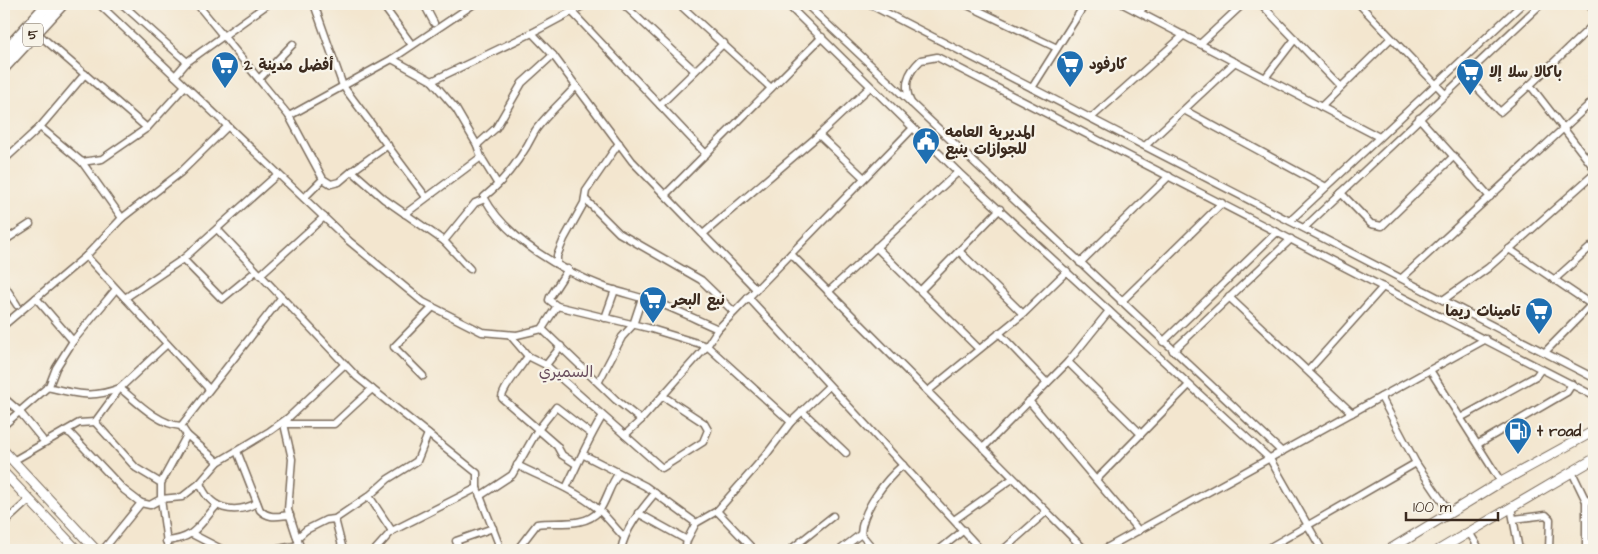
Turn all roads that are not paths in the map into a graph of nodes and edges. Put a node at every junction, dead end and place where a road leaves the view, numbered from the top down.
1 (48, 4) edge
2 (62, 4) edge
3 (99, 4) edge
4 (122, 4) edge
5 (197, 4) edge
6 (268, 4) edge
7 (314, 4) edge
8 (319, 4) edge
9 (382, 4) edge
10 (424, 4) edge
11 (474, 4) edge
12 (586, 4) edge
13 (623, 4) edge
14 (679, 4) edge
15 (787, 4) edge
16 (806, 4) edge
17 (871, 4) edge
18 (965, 4) edge
19 (1085, 4) edge
20 (1123, 4) edge
21 (1147, 4) edge
22 (1242, 4) edge
23 (1261, 4) edge
24 (1359, 4) edge
25 (1522, 4) edge
26 (1541, 4) edge
27 (1588, 4) edge
28 (1594, 10) edge
29 (572, 12) junction
30 (1139, 12) junction
31 (434, 23) dead end
32 (1594, 24) edge
33 (36, 32) junction
34 (532, 33) junction
35 (1184, 35) junction
36 (224, 37) junction
37 (822, 37) junction
38 (1391, 38) junction
39 (1295, 39) junction
40 (724, 43) junction
41 (293, 44) dead end
42 (1200, 44) junction
43 (412, 45) junction
44 (1057, 48) junction
45 (4, 53) edge
46 (553, 56) junction
47 (392, 59) junction
48 (187, 62) junction
49 (1236, 62) junction
50 (4, 66) edge
51 (695, 71) junction
52 (84, 74) junction
53 (1465, 75) junction
54 (175, 76) junction
55 (1265, 78) junction
56 (259, 79) junction
57 (432, 81) junction
58 (1436, 84) junction
59 (1530, 85) junction
60 (186, 86) junction
61 (343, 86) junction
62 (576, 86) junction
63 (870, 87) junction
64 (1341, 87) junction
65 (771, 88) junction
66 (1032, 88) junction
67 (1445, 94) junction
68 (1594, 100) edge
69 (911, 103) junction
70 (660, 105) junction
71 (1321, 107) junction
72 (1184, 110) junction
73 (289, 116) junction
74 (1090, 118) junction
75 (1420, 118) junction
76 (228, 126) junction
77 (40, 127) junction
78 (147, 128) junction
79 (913, 128) junction
80 (1564, 128) junction
81 (819, 135) junction
82 (1379, 138) junction
83 (619, 143) junction
84 (388, 145) junction
85 (477, 145) junction
86 (1145, 146) junction
87 (706, 154) junction
88 (1454, 156) junction
89 (481, 157) junction
90 (4, 160) edge
91 (82, 162) junction
92 (1594, 168) edge
93 (352, 172) junction
94 (958, 172) junction
95 (278, 174) junction
96 (1594, 174) edge
97 (1169, 176) junction
98 (864, 178) junction
99 (323, 179) junction
100 (497, 183) junction
101 (1326, 187) junction
102 (1341, 193) junction
103 (664, 195) junction
104 (426, 197) junction
105 (1490, 197) junction
106 (304, 198) junction
107 (485, 199) junction
108 (585, 199) junction
109 (1222, 203) junction
110 (1000, 209) junction
111 (405, 214) junction
112 (324, 217) junction
113 (122, 218) junction
114 (1290, 221) junction
115 (30, 224) dead end
116 (1304, 228) junction
117 (217, 229) junction
118 (1277, 232) junction
119 (703, 234) junction
120 (1291, 239) junction
121 (4, 241) edge
122 (444, 241) junction
123 (1594, 244) edge
124 (876, 247) junction
125 (1509, 249) junction
126 (959, 251) junction
127 (791, 254) junction
128 (86, 256) junction
129 (183, 258) junction
130 (557, 263) junction
131 (1080, 263) junction
132 (470, 269) dead end
133 (568, 269) junction
134 (1066, 272) junction
135 (258, 273) junction
136 (1402, 278) junction
137 (1554, 280) junction
138 (4, 285) edge
139 (1383, 287) junction
140 (116, 289) junction
141 (756, 289) junction
142 (616, 290) junction
143 (921, 290) junction
144 (828, 292) junction
145 (748, 297) junction
146 (1229, 297) junction
147 (36, 298) junction
148 (125, 298) junction
149 (281, 298) junction
150 (642, 298) junction
151 (1443, 300) junction
152 (1121, 302) junction
153 (1593, 304) edge
154 (17, 305) dead end
155 (557, 306) junction
156 (433, 307) junction
157 (734, 312) junction
158 (1110, 312) junction
159 (1023, 314) junction
160 (605, 318) junction
161 (4, 325) edge
162 (634, 325) junction
163 (542, 329) junction
164 (718, 329) junction
165 (999, 333) junction
166 (510, 335) junction
167 (1486, 339) junction
168 (73, 341) junction
169 (1163, 342) junction
170 (167, 344) junction
171 (561, 346) junction
172 (707, 346) junction
173 (979, 349) junction
174 (1172, 351) junction
175 (1545, 352) junction
176 (528, 356) junction
177 (1068, 362) junction
178 (346, 364) junction
179 (546, 365) junction
180 (1542, 368) junction
181 (1594, 369) edge
182 (1430, 370) junction
183 (1308, 371) junction
184 (1586, 374) junction
185 (423, 376) dead end
186 (1594, 378) edge
187 (599, 381) junction
188 (1046, 383) junction
189 (1572, 384) junction
190 (1189, 385) junction
191 (829, 386) junction
192 (47, 387) junction
193 (120, 388) junction
194 (209, 389) junction
195 (372, 389) junction
196 (928, 392) junction
197 (663, 396) junction
198 (1594, 396) edge
199 (1381, 397) junction
200 (4, 398) edge
201 (1029, 401) junction
202 (19, 410) junction
203 (802, 411) junction
204 (1352, 413) junction
205 (602, 417) junction
206 (288, 418) junction
207 (1462, 418) junction
208 (641, 420) junction
209 (95, 422) junction
210 (791, 422) junction
211 (284, 424) junction
212 (4, 425) edge
213 (181, 426) junction
214 (65, 431) junction
215 (537, 431) junction
216 (1594, 431) edge
217 (428, 434) junction
218 (592, 434) junction
219 (1141, 434) junction
220 (187, 435) junction
221 (624, 435) junction
222 (42, 439) dead end
223 (1478, 444) junction
224 (983, 448) junction
225 (4, 451) edge
226 (237, 451) junction
227 (1282, 452) junction
228 (846, 453) dead end
229 (584, 455) junction
230 (1270, 459) junction
231 (1594, 459) edge
232 (13, 461) junction
233 (218, 462) junction
234 (576, 464) junction
235 (1416, 464) junction
236 (517, 465) junction
237 (903, 465) junction
238 (1572, 472) junction
239 (4, 473) edge
240 (619, 473) junction
241 (1012, 479) junction
242 (1097, 479) junction
243 (1501, 482) junction
244 (200, 483) junction
245 (161, 484) junction
246 (477, 488) junction
247 (566, 488) junction
248 (655, 493) junction
249 (370, 496) junction
250 (480, 496) junction
251 (161, 499) junction
252 (30, 500) junction
253 (1594, 500) edge
254 (1586, 501) junction
255 (258, 502) junction
256 (141, 503) junction
257 (217, 505) junction
258 (1511, 507) junction
259 (599, 510) junction
260 (716, 511) junction
261 (1046, 512) junction
262 (638, 513) junction
263 (1450, 513) junction
264 (290, 515) junction
265 (833, 516) dead end
266 (335, 519) junction
267 (1514, 519) junction
268 (954, 520) junction
269 (696, 523) junction
270 (4, 524) edge
271 (1308, 525) junction
272 (493, 528) junction
273 (964, 530) junction
274 (392, 531) junction
275 (1139, 531) junction
276 (1469, 532) junction
277 (192, 534) junction
278 (861, 534) junction
279 (624, 537) junction
280 (687, 540) junction
281 (166, 541) junction
282 (299, 545) edge
283 (72, 549) edge
284 (96, 550) edge
285 (103, 550) edge
286 (168, 550) edge
287 (223, 550) edge
288 (274, 550) edge
289 (343, 550) edge
290 (375, 550) edge
291 (460, 550) edge
292 (501, 550) edge
293 (517, 550) edge
294 (621, 550) edge
295 (685, 550) edge
296 (754, 550) edge
297 (790, 550) edge
298 (840, 550) edge
299 (874, 550) edge
300 (939, 550) edge
301 (981, 550) edge
302 (1003, 550) edge
303 (1085, 550) edge
304 (1103, 550) edge
305 (1265, 550) edge
306 (1322, 550) edge
307 (1389, 550) edge
308 (1439, 550) edge
309 (1480, 550) edge
310 (1519, 550) edge
311 (1549, 550) edge
312 (1586, 550) edge

1 - 45 highway, 5
2 - 33 highway, 5
3 - 54 street
4 - 48 street
5 - 36 street
6 - 36 street
7 - 8 street
7 - 61 street
9 - 43 street
10 - 31 street
11 - 43 street
12 - 29 street
13 - 51 street
14 - 40 street
15 - 37 street
16 - 69 street
17 - 66 street
18 - 44 street
19 - 44 street
20 - 30 street
21 - 30 street
22 - 42 street
23 - 39 street
24 - 38 street
25 - 58 street
26 - 53 street
27 - 28 street
29 - 34 street
29 - 70 street
30 - 35 street
32 - 59 street
33 - 50 highway, 5
33 - 52 street
34 - 46 street
34 - 57 street
35 - 42 street
35 - 74 street
36 - 48 street
36 - 56 street
37 - 63 street
37 - 65 street
38 - 58 street
38 - 64 street
39 - 55 street
39 - 64 street
40 - 51 street
40 - 65 street
41 - 56 street
42 - 49 street
43 - 47 street
44 - 66 street
46 - 62 street
46 - 85 street
47 - 57 street
47 - 61 street
48 - 54 street
49 - 55 street
49 - 72 street
51 - 70 street
52 - 77 street
52 - 78 street
53 - 59 street
53 - 67 street
54 - 60 street
55 - 71 street
56 - 73 street
57 - 85 street
58 - 67 street
58 - 82 street
59 - 80 street
60 - 76 street
60 - 78 street
61 - 73 street
61 - 84 street
62 - 83 street
62 - 100 street
63 - 79 street
63 - 81 street
64 - 71 street
65 - 87 street
66 - 74 street
67 - 75 street
68 - 80 street
69 - 97 street
69 - 131 street
70 - 87 street
71 - 82 street
72 - 86 street
72 - 101 street
73 - 99 street
74 - 86 street
75 - 88 street
75 - 102 street
76 - 95 street
76 - 113 street
77 - 90 street
77 - 91 street
78 - 91 street
79 - 94 street
79 - 98 street
80 - 92 street
80 - 105 street
81 - 98 street
81 - 119 street
82 - 101 street
83 - 103 street
83 - 108 street
84 - 93 street
84 - 104 street
85 - 89 street
86 - 114 street
87 - 103 street
88 - 102 street
88 - 105 street
89 - 100 street
89 - 104 street
91 - 113 street
93 - 99 street
93 - 111 street
94 - 110 street
94 - 124 street
95 - 106 street
95 - 117 street
96 - 125 street
97 - 109 street
97 - 131 street
98 - 127 street
99 - 106 street
100 - 107 street
101 - 114 street
102 - 116 street
103 - 119 street
104 - 111 street
105 - 136 street
106 - 112 street
107 - 122 street
107 - 130 street
108 - 130 street
108 - 157 street
109 - 118 street
109 - 152 street
110 - 126 street
110 - 134 street
111 - 122 street
112 - 135 street
112 - 156 street
113 - 128 street
114 - 116 street
115 - 121 street
116 - 136 street
117 - 129 street
117 - 135 street
118 - 120 street
118 - 169 street
119 - 141 street
120 - 139 street
120 - 146 street
122 - 132 street
123 - 137 street
124 - 143 street
124 - 144 street
125 - 137 street
125 - 151 street
126 - 143 street
126 - 159 street
127 - 141 street
127 - 144 street
128 - 140 street
128 - 147 street
129 - 135 street
129 - 148 street
130 - 133 street
131 - 152 street
133 - 142 street
133 - 155 street
134 - 158 street
134 - 159 street
135 - 149 street
136 - 151 street
137 - 153 street
138 - 154 street
139 - 167 street
139 - 183 street
140 - 148 street
140 - 168 street
141 - 145 street
142 - 150 street
142 - 160 street
143 - 173 street
144 - 196 street
145 - 157 street
145 - 191 street
146 - 174 street
146 - 183 street
147 - 161 street
147 - 168 street
148 - 170 street
149 - 178 street
149 - 194 street
150 - 162 street
150 - 164 street
151 - 175 street
152 - 169 street
153 - 175 street
155 - 160 street
155 - 163 street
156 - 166 street
156 - 185 street
157 - 164 street
158 - 177 street
158 - 190 street
159 - 165 street
160 - 162 street
162 - 172 street
162 - 187 street
163 - 166 street
163 - 171 street
164 - 172 street
165 - 173 street
165 - 188 street
166 - 176 street
167 - 180 street
167 - 182 street
168 - 192 street
169 - 174 street
170 - 193 street
170 - 194 street
171 - 179 street
171 - 187 street
172 - 197 street
172 - 210 street
173 - 196 street
174 - 227 street
175 - 184 street
176 - 179 street
176 - 215 street
177 - 188 street
177 - 219 street
178 - 195 street
178 - 206 street
179 - 205 street
180 - 189 street
180 - 207 street
181 - 184 street
182 - 199 street
182 - 207 street
183 - 204 street
184 - 186 street
187 - 208 street
188 - 201 street
189 - 198 street
189 - 223 street
190 - 219 street
190 - 230 street
191 - 203 street
191 - 237 street
192 - 193 street
192 - 202 street
193 - 209 street
193 - 213 street
194 - 213 street
195 - 211 street
195 - 217 street
196 - 224 street
197 - 208 street
197 - 221 street
199 - 204 street
199 - 235 street
200 - 202 street
201 - 224 street
201 - 242 street
202 - 212 street
202 - 222 street
203 - 210 street
203 - 228 street
204 - 227 street
205 - 218 street
205 - 221 street
206 - 211 street
206 - 226 street
207 - 223 street
208 - 221 street
209 - 214 street
209 - 245 street
210 - 260 street
211 - 264 street
213 - 220 street
214 - 232 street
214 - 256 street
215 - 218 street
215 - 234 street
215 - 236 street
216 - 243 street
217 - 246 street
217 - 249 street
218 - 229 street
219 - 242 street
220 - 233 street
220 - 245 street
223 - 243 street
224 - 241 street
225 - 232 street
226 - 233 street
226 - 255 street
227 - 230 street
229 - 234 street
229 - 240 street
230 - 271 street
230 - 275 street
231 - 238 street
232 - 284 street
233 - 244 street
234 - 247 street
235 - 263 street
235 - 271 street
236 - 247 street
236 - 250 street
237 - 268 street
237 - 278 street
238 - 254 street
238 - 258 street
239 - 252 street
240 - 248 street
240 - 259 street
241 - 261 street
241 - 268 street
242 - 275 street
243 - 263 street
244 - 251 street
244 - 257 street
245 - 251 street
246 - 250 street
246 - 274 street
247 - 259 street
248 - 262 street
248 - 269 street
249 - 266 street
249 - 274 street
250 - 272 street
251 - 256 street
251 - 281 street
252 - 270 street
252 - 283 street
253 - 254 street
254 - 312 street
255 - 257 street
255 - 264 street
256 - 285 street
257 - 277 street
258 - 267 street
258 - 276 street
259 - 279 street
259 - 293 street
260 - 269 street
260 - 296 street
261 - 302 street
261 - 303 street
262 - 279 street
262 - 280 street
263 - 307 street
264 - 282 street
265 - 297 street
266 - 282 street
266 - 289 street
267 - 310 street
267 - 311 street
268 - 273 street
269 - 280 street
271 - 305 street
271 - 306 street
272 - 291 street
272 - 292 street
273 - 300 street
273 - 301 street
274 - 290 street
275 - 304 street
276 - 308 street
276 - 309 street
277 - 281 street
277 - 287 street
278 - 298 street
278 - 299 street
279 - 294 street
280 - 295 street
281 - 286 street
282 - 288 street

